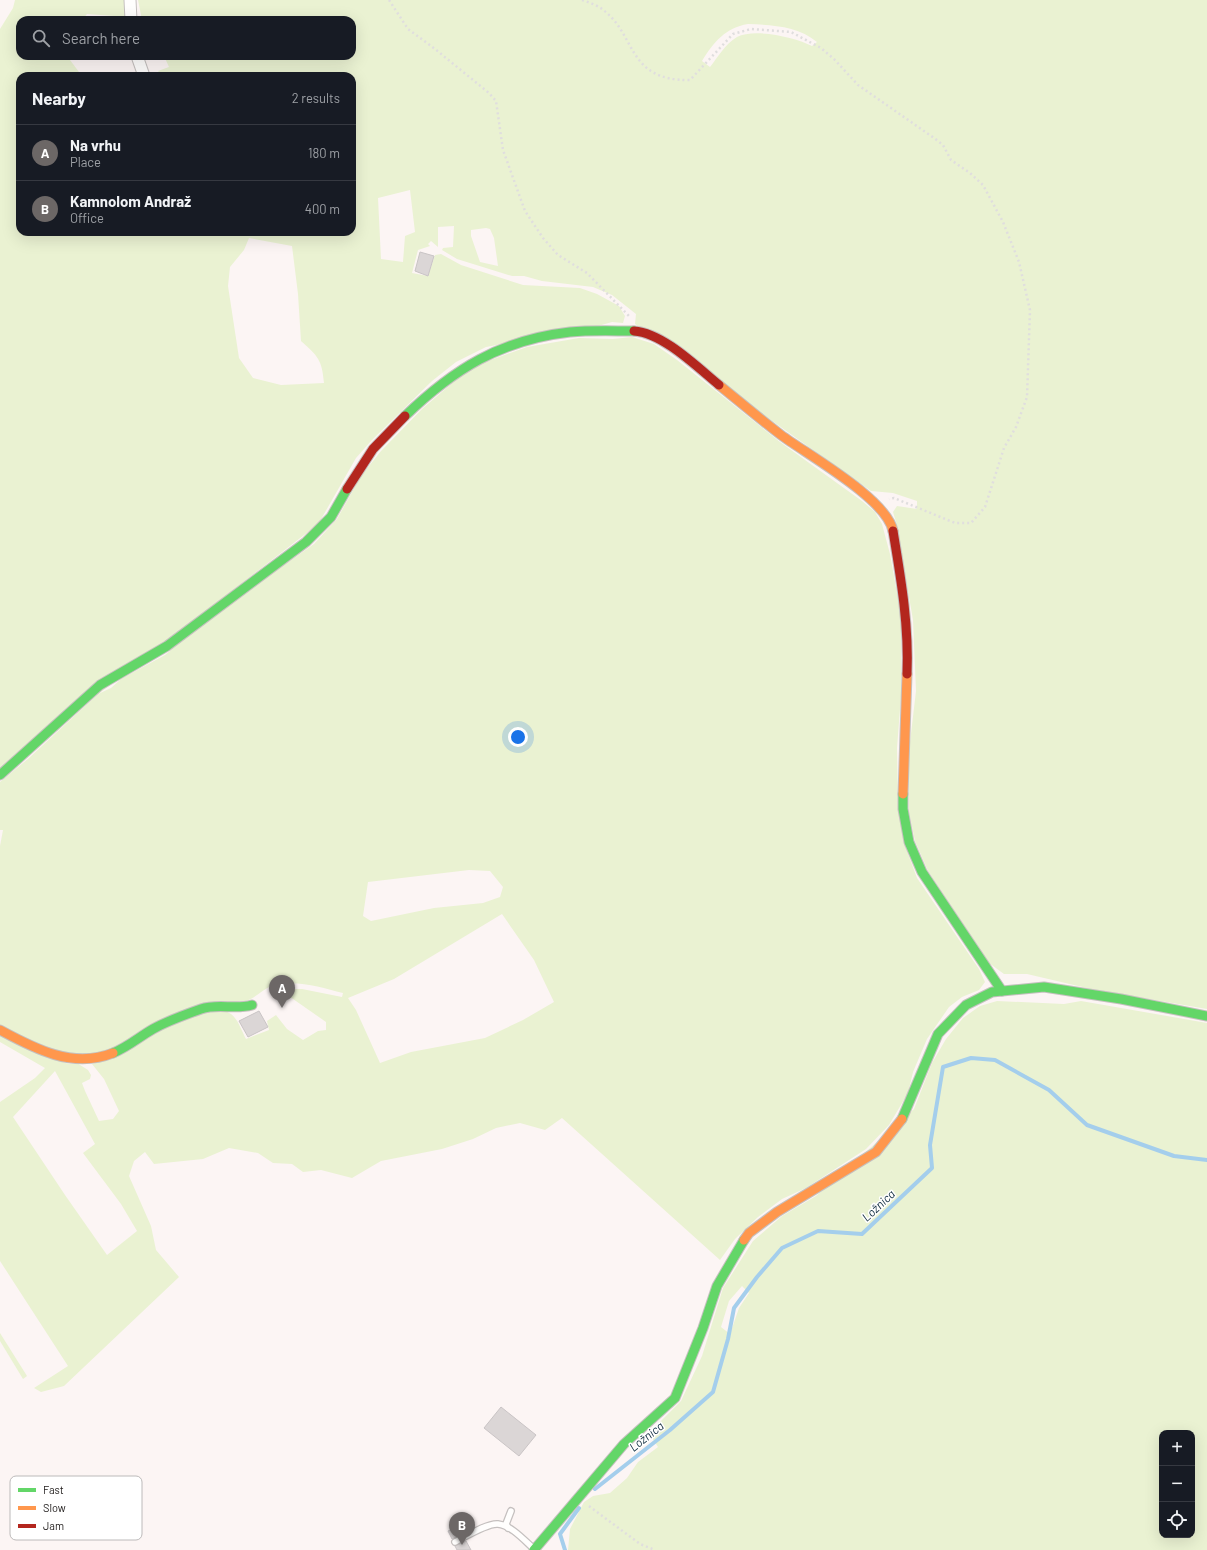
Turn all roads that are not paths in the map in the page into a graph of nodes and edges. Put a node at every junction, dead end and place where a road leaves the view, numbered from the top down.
1 (130, 0) edge
2 (131, 16) edge
3 (138, 60) edge
4 (143, 72) edge
5 (0, 775) edge
6 (1002, 991) junction
7 (252, 1005) dead end
8 (1207, 1016) edge
9 (0, 1030) edge
10 (511, 1511) dead end
11 (508, 1528) junction
12 (455, 1542) dead end
13 (534, 1550) edge

1 - 2 street
3 - 4 street
5 - 6 street
6 - 8 street
6 - 13 street
7 - 9 street
10 - 11 lane
11 - 12 lane
11 - 13 lane

